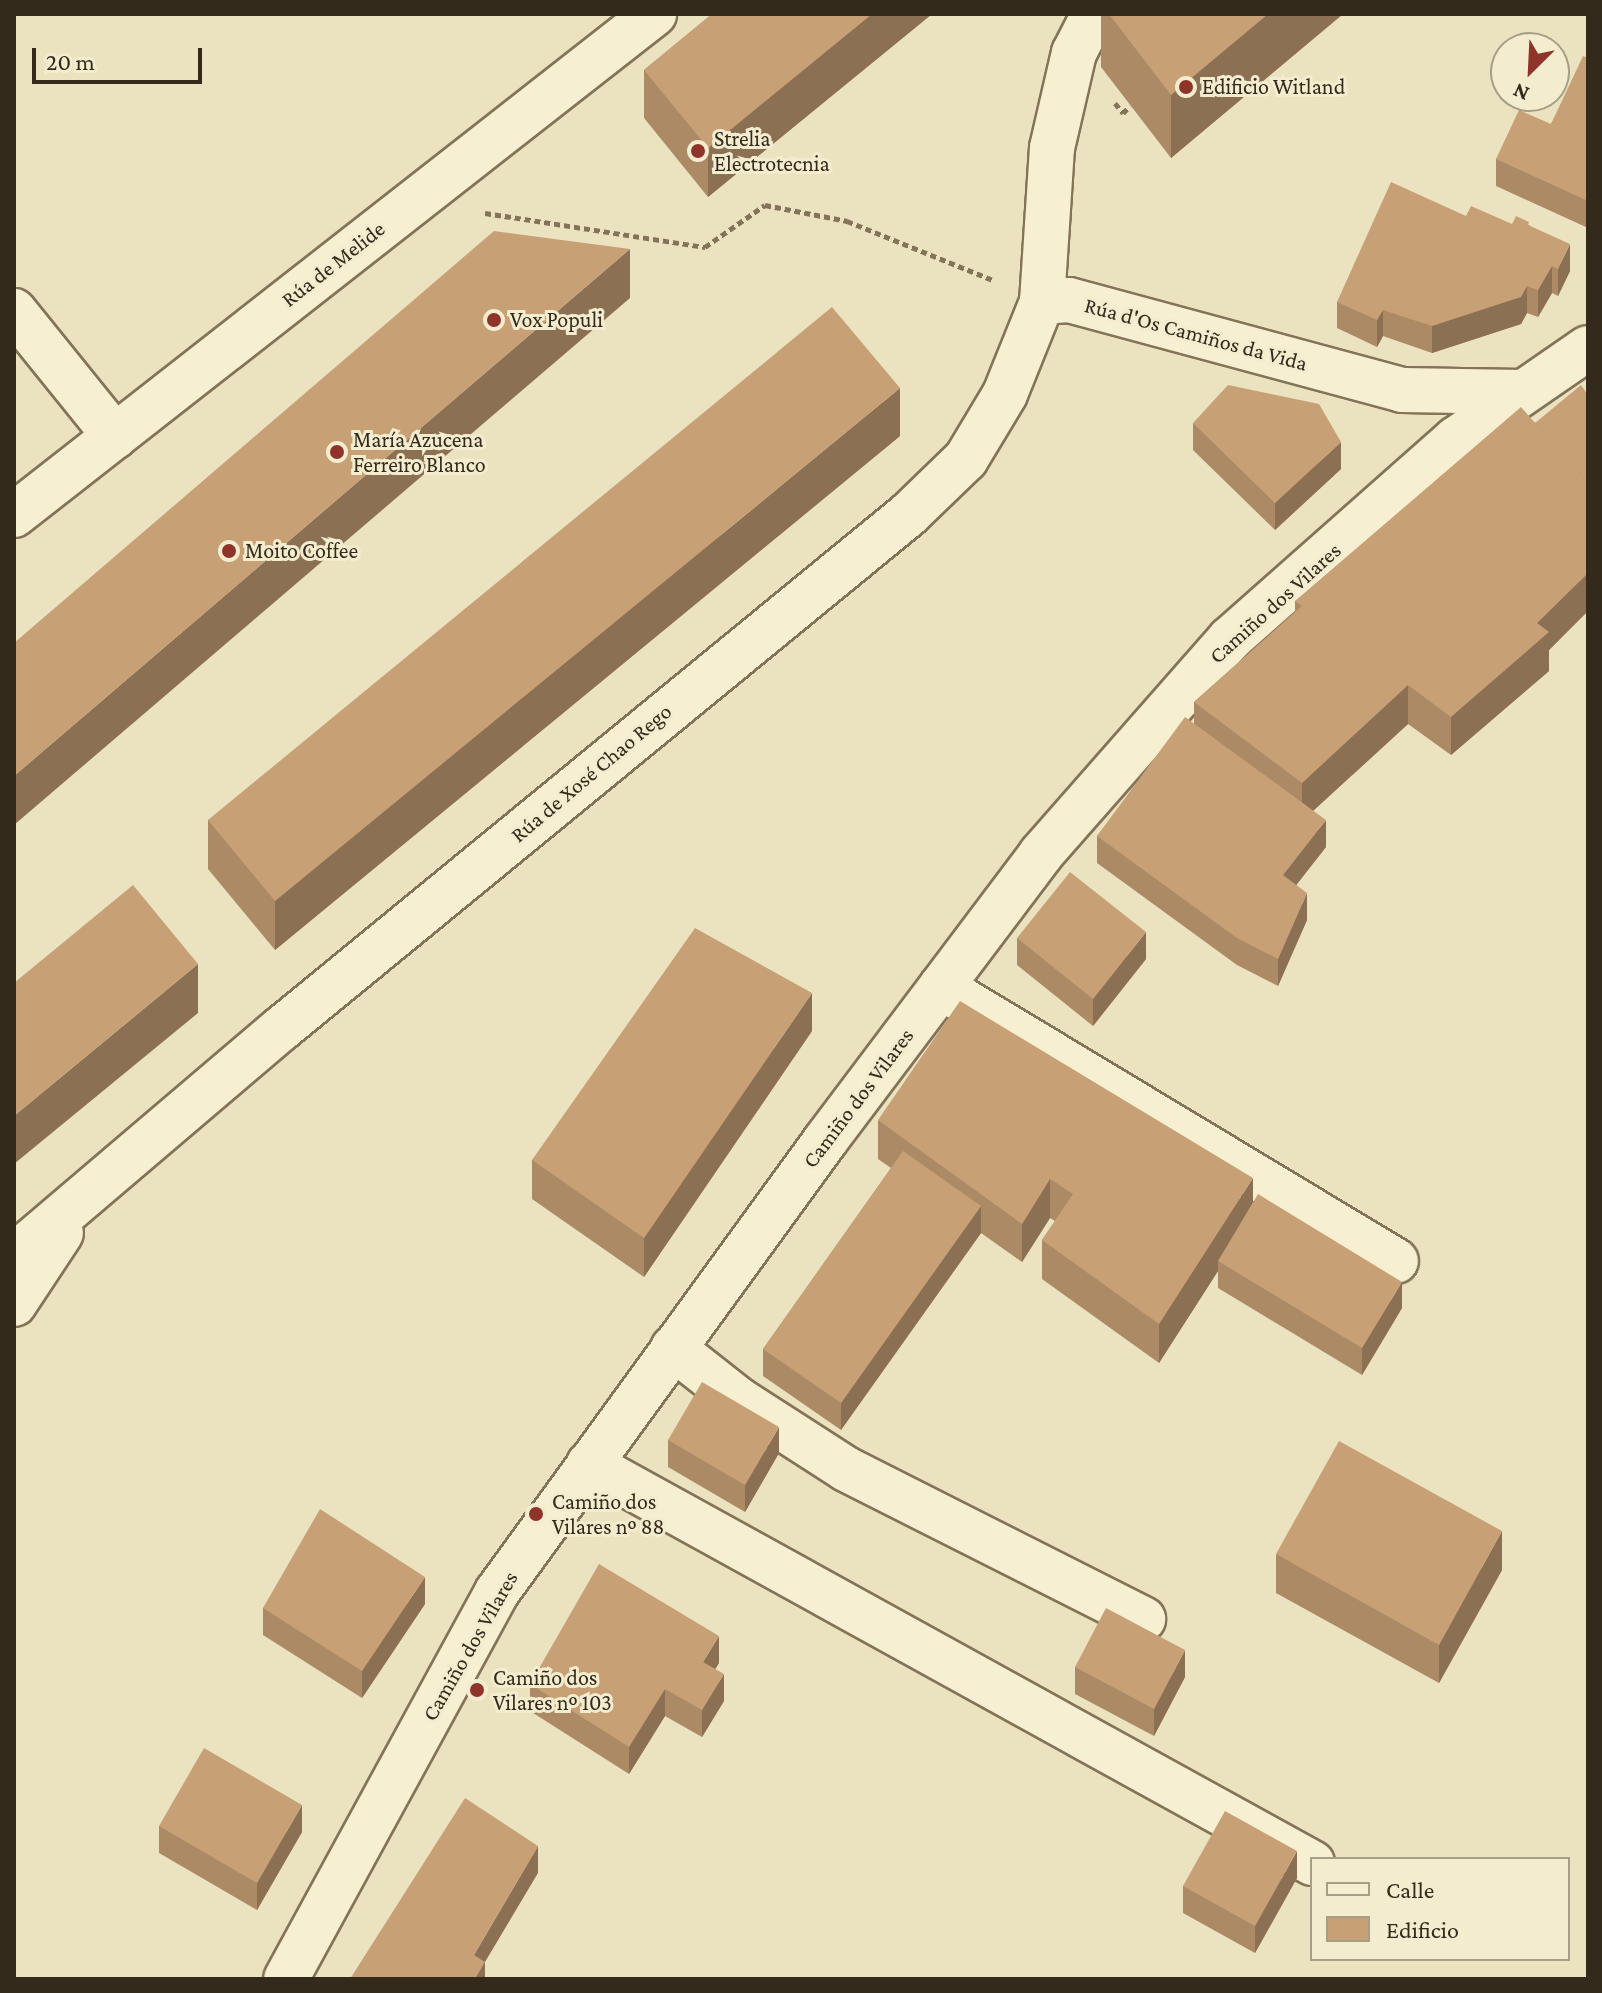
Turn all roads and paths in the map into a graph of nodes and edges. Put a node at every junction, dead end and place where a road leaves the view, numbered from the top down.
1 (654, 14) edge
2 (1094, 14) edge
3 (425, 192) junction
4 (1042, 302) junction
5 (17, 320) edge
6 (1588, 348) edge
7 (1402, 390) junction
8 (1522, 392) junction
9 (115, 436) junction
10 (1456, 439) junction
11 (14, 515) edge
12 (941, 987) junction
13 (82, 1200) junction
14 (14, 1256) edge
15 (1396, 1261) dead end
16 (14, 1304) edge
17 (673, 1348) junction
18 (589, 1464) junction
19 (1143, 1619) dead end
20 (1310, 1862) edge
21 (286, 1979) edge

1 - 3 street, Rúa de Melide
2 - 4 street
3 - 4 path
3 - 9 street, Rúa de Melide
4 - 7 street, Rúa d'Os Camiños da Vida
4 - 13 street, Rúa de Xosé Chao Rego
5 - 9 street
6 - 8 street, Camiño dos Vilares
7 - 8 street, Rúa d'Os Camiños da Vida
7 - 10 street, Rúa d'Os Camiños da Vida
8 - 10 street, Camiño dos Vilares
9 - 11 street, Rúa de Melide
10 - 12 street, Camiño dos Vilares
12 - 15 street
12 - 17 street, Camiño dos Vilares
13 - 14 street, Rúa de Xosé Chao Rego
13 - 16 street, Rúa de Xosé Chao Rego
17 - 18 street, Camiño dos Vilares
17 - 19 street
18 - 20 street
18 - 21 street, Camiño dos Vilares

